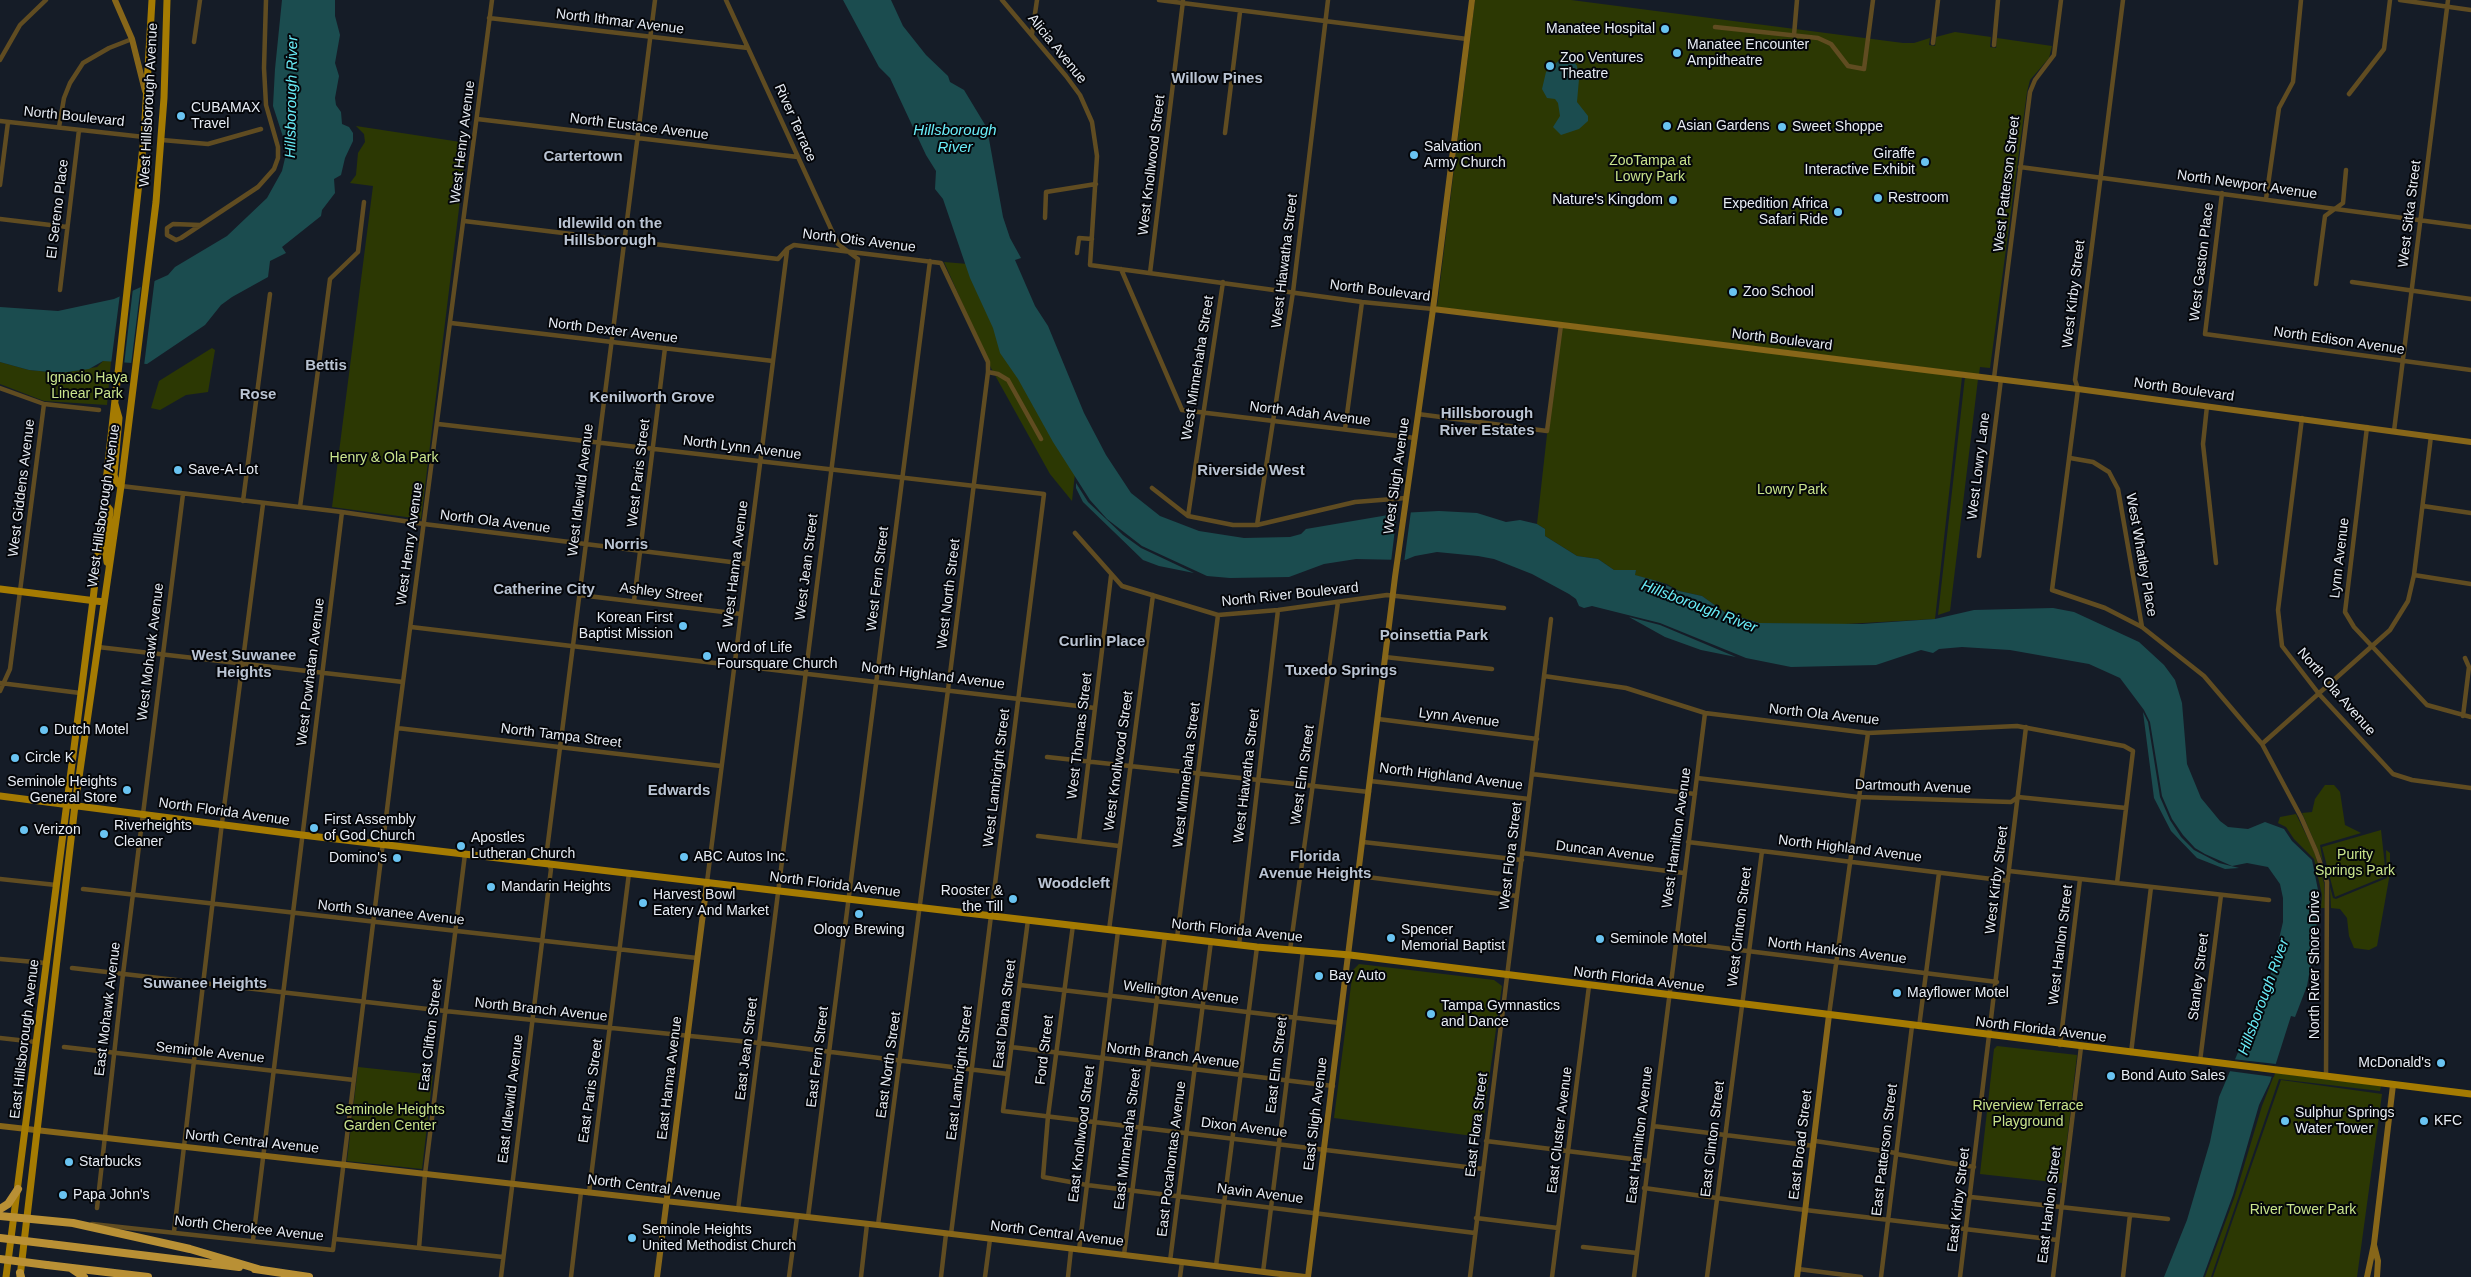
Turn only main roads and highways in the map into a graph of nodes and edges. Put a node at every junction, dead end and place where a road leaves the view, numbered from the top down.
1 (152, 0) edge
2 (167, 0) edge
3 (114, 400) junction
4 (120, 486) junction
5 (103, 501) junction
6 (108, 570) junction
7 (0, 590) edge
8 (93, 600) junction
9 (104, 602) junction
10 (86, 650) junction
11 (96, 662) junction
12 (0, 796) edge
13 (66, 804) junction
14 (76, 806) junction
15 (2471, 1094) edge
16 (18, 1189) junction
17 (0, 1209) edge
18 (0, 1216) edge
19 (14, 1218) junction
20 (28, 1218) junction
21 (0, 1238) edge
22 (0, 1259) edge
23 (71, 1268) junction
24 (258, 1269) junction
25 (20, 1276) edge
26 (6, 1277) edge
27 (84, 1277) edge
28 (148, 1277) edge
29 (309, 1277) edge

1 - 3 main road, West Hillsborough Avenue
2 - 4 main road, West Hillsborough Avenue
3 - 4 main road
3 - 5 main road, West Hillsborough Avenue
4 - 6 main road, West Hillsborough Avenue
5 - 6 main road
5 - 8 main road, West Hillsborough Avenue
6 - 9 main road, West Hillsborough Avenue
7 - 8 main road
8 - 9 main road
8 - 10 main road, West Hillsborough Avenue
9 - 11 main road, West Hillsborough Avenue
10 - 11 main road
10 - 13 main road, West Hillsborough Avenue
11 - 14 main road, West Hillsborough Avenue
12 - 13 main road, North Florida Avenue
13 - 14 main road, North Florida Avenue
13 - 16 main road, East Hillsborough Avenue
14 - 15 main road, North Florida Avenue
14 - 20 main road, East Hillsborough Avenue
16 - 17 highway
16 - 19 main road, East Hillsborough Avenue
18 - 19 highway
19 - 20 highway
19 - 26 main road, East Hillsborough Avenue
20 - 24 highway
20 - 25 main road, East Hillsborough Avenue
21 - 24 highway, bridge
22 - 23 highway, bridge
23 - 27 highway
23 - 28 highway
24 - 29 highway

